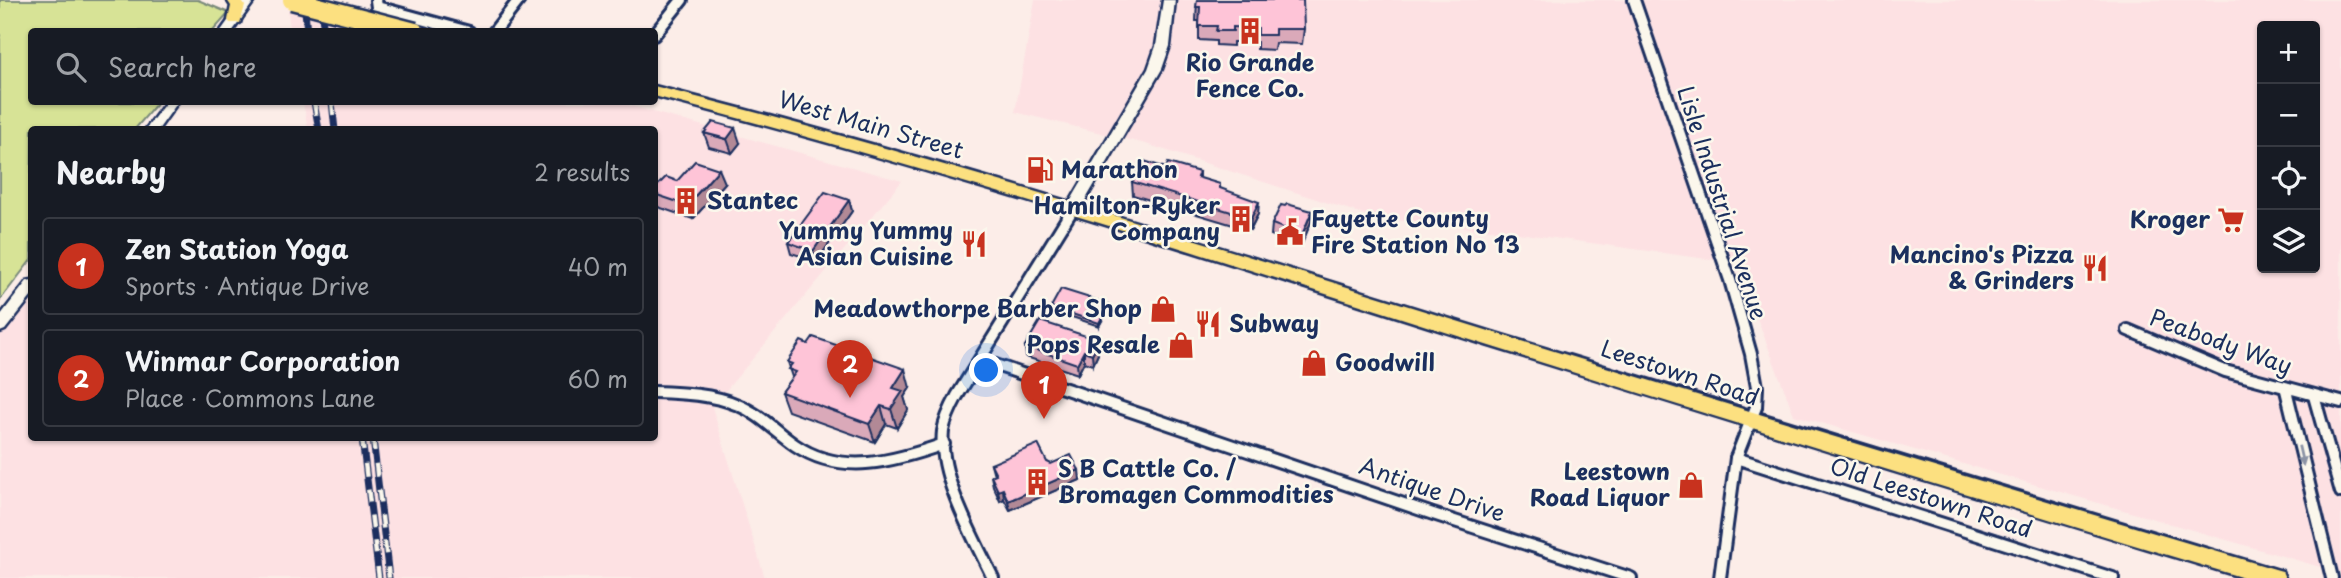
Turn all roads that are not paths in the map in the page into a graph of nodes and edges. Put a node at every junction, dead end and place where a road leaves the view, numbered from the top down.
1 (234, 0) edge
2 (249, 0) edge
3 (292, 0) edge
4 (519, 0) edge
5 (682, 0) edge
6 (1169, 0) edge
7 (1634, 0) edge
8 (376, 4) edge
9 (231, 26) edge
10 (400, 28) edge
11 (456, 28) edge
12 (497, 28) edge
13 (658, 30) edge
14 (658, 92) edge
15 (170, 105) edge
16 (154, 126) edge
17 (1074, 207) junction
18 (28, 290) edge
19 (0, 326) edge
20 (2128, 330) dead end
21 (981, 360) junction
22 (2286, 390) junction
23 (658, 392) edge
24 (2314, 396) junction
25 (2341, 402) edge
26 (1751, 421) junction
27 (944, 444) junction
28 (1736, 458) junction
29 (2341, 492) edge
30 (993, 578) edge
31 (1631, 578) edge
32 (1720, 578) edge
33 (2113, 578) edge
34 (2274, 578) edge
35 (2332, 578) edge

1 - 9 main road
2 - 9 street
3 - 10 main road, bridge
4 - 12 street
5 - 13 street
6 - 17 main road
7 - 26 street, Lisle Industrial Avenue
8 - 11 street
14 - 17 main road, West Main Street
15 - 16 street
17 - 21 street
17 - 26 main road, Leestown Road
18 - 19 street
20 - 22 street, Peabody Way
21 - 27 street
21 - 31 street, Antique Drive
22 - 24 street, Peabody Way
22 -> 35 street
23 - 27 street
24 - 25 street, Peabody Way
24 - 29 street
26 - 28 street, Lisle Industrial Avenue
26 - 34 main road, Leestown Road
27 - 30 street
28 - 32 street, Lisle Industrial Avenue
28 - 33 street, Old Leestown Road

